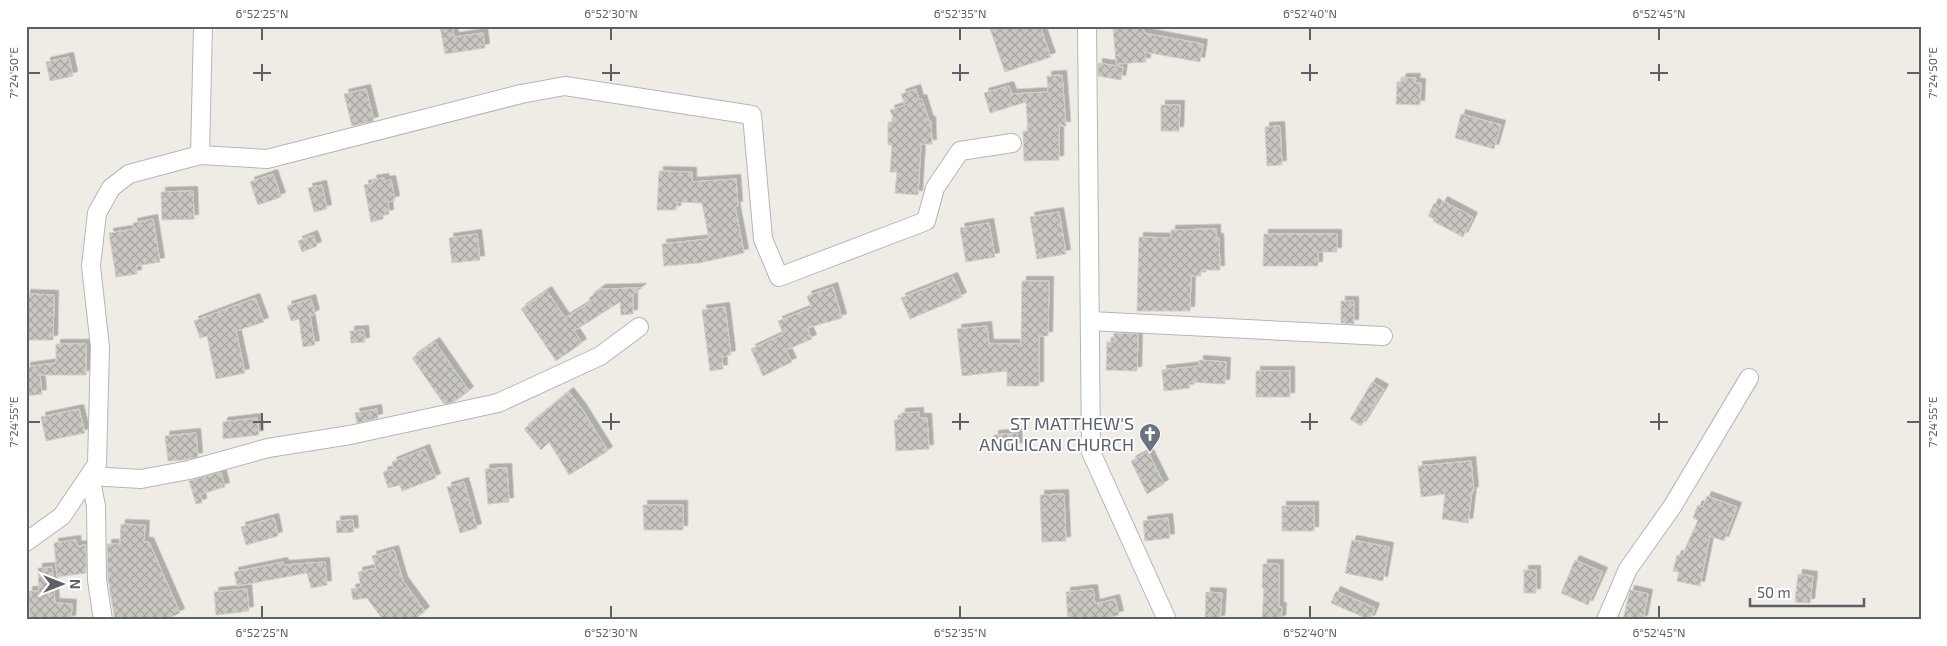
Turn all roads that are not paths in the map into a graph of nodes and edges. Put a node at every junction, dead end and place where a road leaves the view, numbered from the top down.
1 (203, 26) edge
2 (1087, 26) edge
3 (1012, 143) dead end
4 (200, 155) junction
5 (1090, 321) junction
6 (639, 327) dead end
7 (1383, 336) dead end
8 (1749, 378) dead end
9 (90, 476) junction
10 (26, 542) edge
11 (103, 620) edge
12 (1168, 620) edge
13 (1606, 620) edge

1 - 4 street
2 - 5 street
3 - 4 street
4 - 9 street
5 - 7 street
5 - 12 street
6 - 9 street
8 - 13 street
9 - 10 street
9 - 11 street

